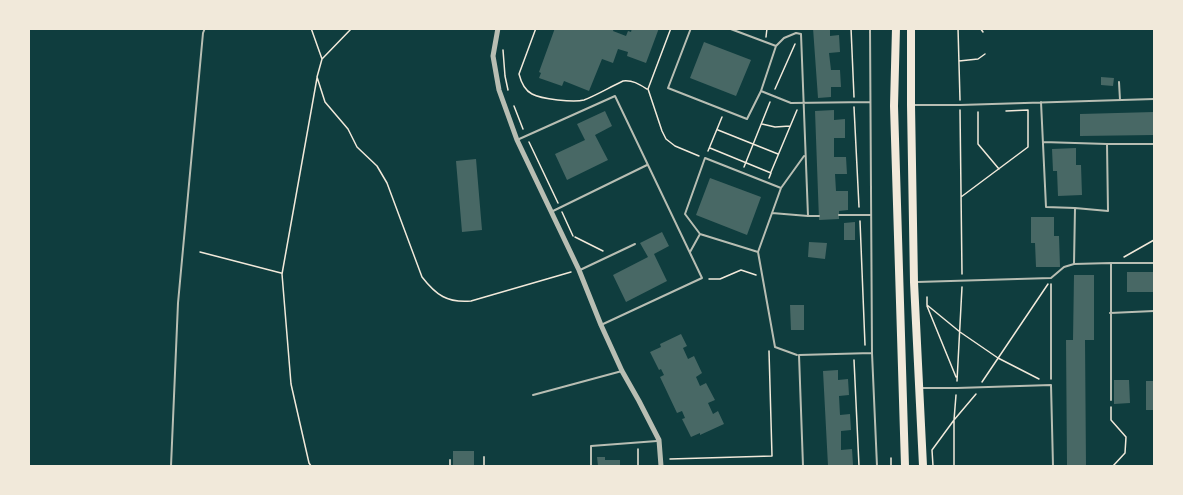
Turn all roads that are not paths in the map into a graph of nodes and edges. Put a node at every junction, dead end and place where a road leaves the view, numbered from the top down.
1 (205, 28) edge
2 (498, 28) edge
3 (691, 28) edge
4 (728, 28) edge
5 (870, 28) edge
6 (896, 28) edge
7 (911, 28) edge
8 (776, 46) junction
9 (1119, 82) dead end
10 (761, 91) junction
11 (1155, 99) edge
12 (1120, 100) junction
13 (870, 102) junction
14 (1041, 102) junction
15 (804, 103) junction
16 (911, 105) junction
17 (517, 140) junction
18 (1043, 142) junction
19 (1107, 144) junction
20 (1155, 144) edge
21 (805, 154) junction
22 (647, 165) junction
23 (781, 188) junction
24 (1075, 208) junction
25 (551, 212) junction
26 (772, 213) junction
27 (839, 215) dead end
28 (871, 215) junction
29 (808, 216) junction
30 (819, 216) dead end
31 (700, 234) junction
32 (634, 244) dead end
33 (690, 252) junction
34 (758, 252) junction
35 (1111, 263) junction
36 (1155, 263) edge
37 (1074, 264) junction
38 (579, 270) junction
39 (914, 282) junction
40 (1155, 311) edge
41 (1110, 313) junction
42 (601, 325) junction
43 (872, 352) junction
44 (799, 356) junction
45 (622, 371) junction
46 (920, 388) junction
47 (533, 395) dead end
48 (1111, 400) road end
49 (659, 440) junction
50 (484, 457) dead end
51 (450, 460) dead end
52 (171, 466) edge
53 (450, 466) edge
54 (484, 466) edge
55 (591, 466) edge
56 (661, 466) edge
57 (803, 466) edge
58 (877, 466) edge
59 (905, 466) edge
60 (923, 466) edge
61 (1053, 466) edge

1 - 52 lane
2 - 17 street
3 - 10 lane
4 - 8 lane
5 - 13 lane
6 - 59 main road
7 - 16 main road
8 - 10 lane
8 - 15 lane
9 - 12 lane
10 - 15 lane
11 - 12 lane
12 - 14 lane
13 - 15 lane
13 - 28 lane
14 - 16 lane
14 - 18 lane
15 - 21 lane
16 - 39 main road
17 - 22 lane
17 - 25 street
18 - 19 lane
18 - 24 lane
19 - 20 lane
19 - 24 lane
21 - 23 lane
21 - 29 lane
22 - 25 lane
22 - 33 lane
23 - 26 lane
23 - 31 lane
24 - 37 lane
25 - 38 street
26 - 29 lane
26 - 34 lane
27 - 28 lane
28 - 43 lane
29 - 30 lane
31 - 33 lane
31 - 34 lane
32 - 38 lane
33 - 42 lane
34 - 44 lane
35 - 36 lane
35 - 37 lane
35 - 41 lane
37 - 39 lane
38 - 42 street
39 - 46 main road
40 - 41 lane
41 - 48 lane
42 - 45 street
43 - 44 lane
43 - 58 lane
44 - 57 lane
45 - 47 lane
45 - 49 street
46 - 60 main road
46 - 61 lane
49 - 55 lane
49 - 56 street
50 - 54 lane
51 - 53 lane

